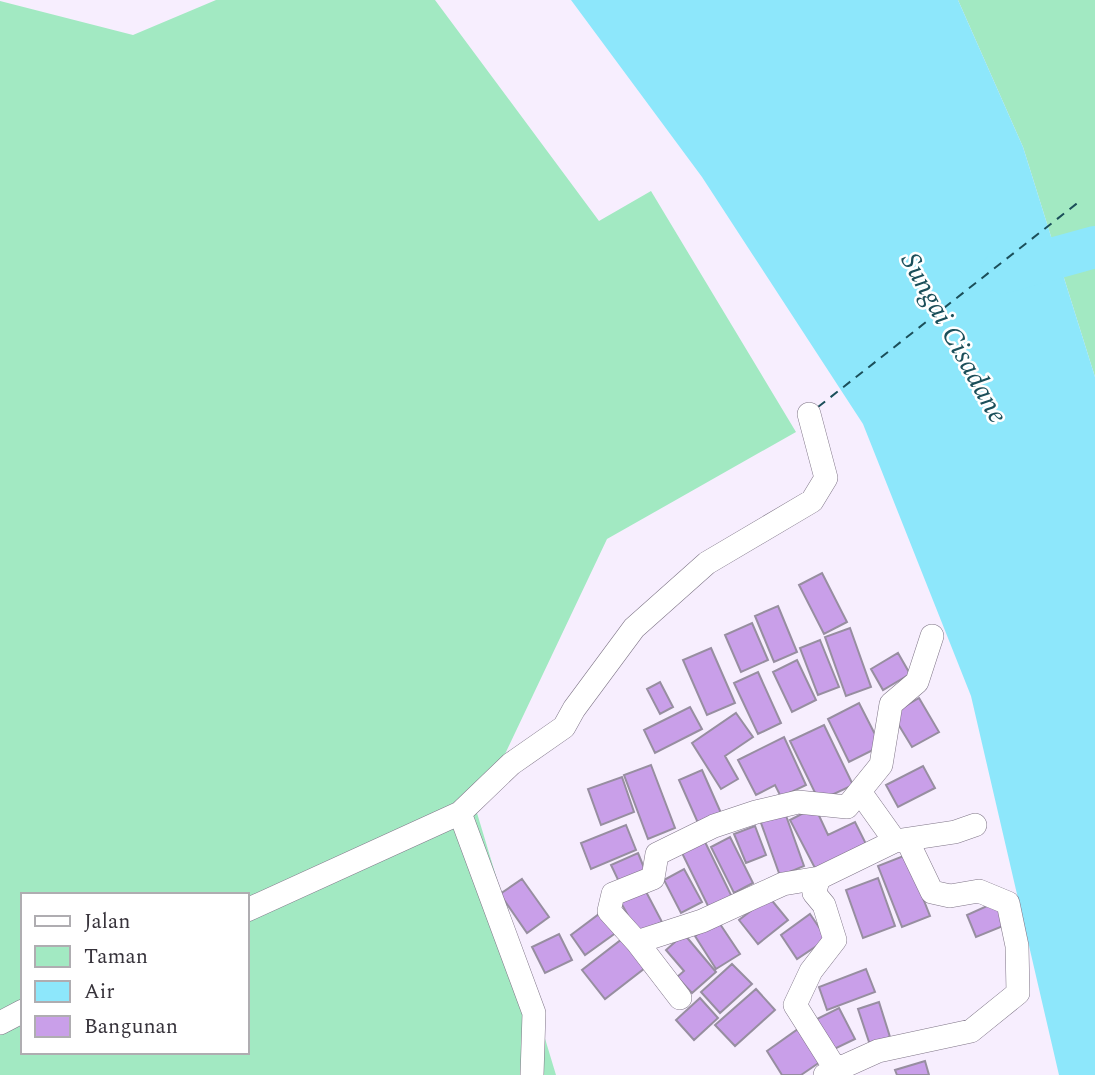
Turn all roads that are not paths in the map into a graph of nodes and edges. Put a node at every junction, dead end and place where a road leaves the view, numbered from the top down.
1 (809, 414) dead end
2 (932, 636) dead end
3 (860, 792) junction
4 (460, 813) junction
5 (975, 825) dead end
6 (901, 841) junction
7 (819, 878) junction
8 (248, 910) edge
9 (637, 942) junction
10 (680, 998) dead end
11 (21, 1012) edge
12 (0, 1023) edge
13 (831, 1073) edge
14 (532, 1075) edge

1 - 4 street
2 - 3 street
3 - 6 street
3 - 9 street
4 - 8 street
4 - 14 street
5 - 6 street
6 - 7 street
6 - 13 street
7 - 9 street
7 - 13 street
9 - 10 street
11 - 12 street

